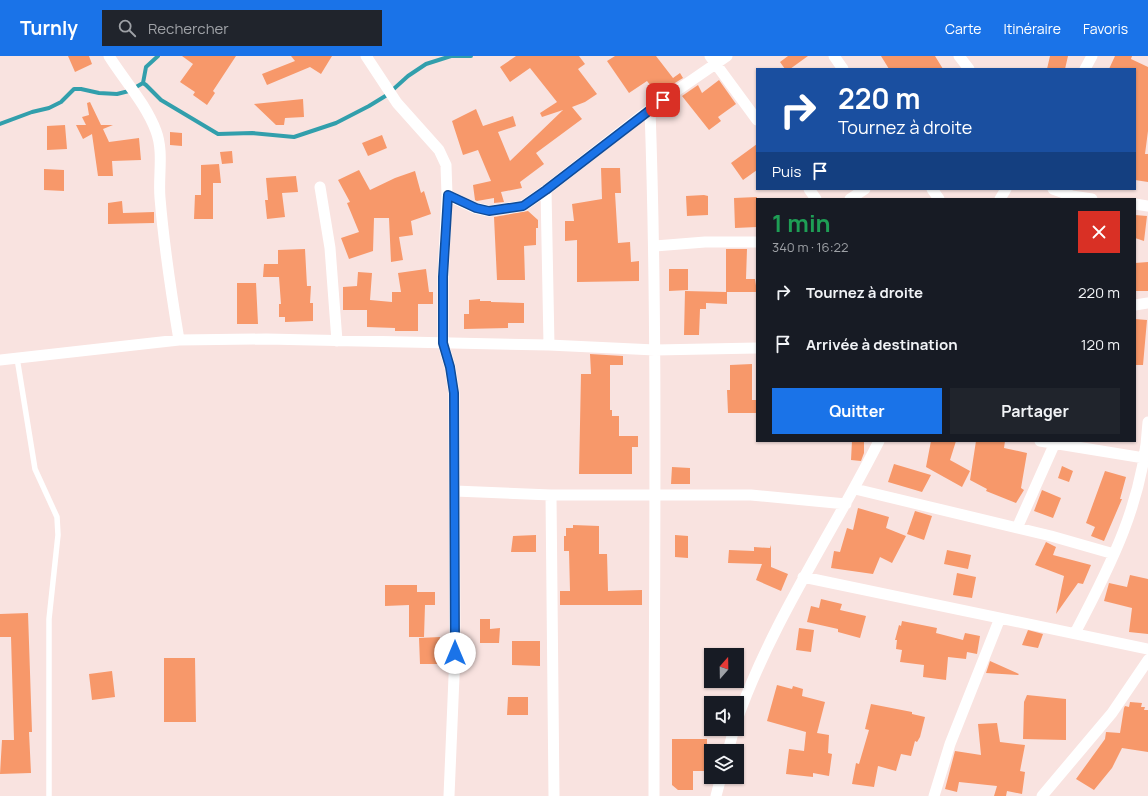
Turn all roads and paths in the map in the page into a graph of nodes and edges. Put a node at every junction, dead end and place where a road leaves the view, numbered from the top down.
1 (109, 56) edge
2 (366, 56) edge
3 (727, 56) edge
4 (834, 56) edge
5 (959, 56) edge
6 (1092, 56) edge
7 (713, 60) edge
8 (842, 68) edge
9 (968, 68) edge
10 (1086, 68) edge
11 (650, 109) junction
12 (756, 119) edge
13 (320, 187) dead end
14 (546, 190) junction
15 (864, 190) edge
16 (1055, 190) edge
17 (448, 195) junction
18 (1071, 197) edge
19 (852, 198) edge
20 (1082, 198) edge
21 (1136, 204) edge
22 (1148, 206) edge
23 (756, 242) edge
24 (655, 246) junction
25 (1148, 303) edge
26 (1136, 305) edge
27 (180, 340) junction
28 (337, 341) junction
29 (443, 343) junction
30 (549, 345) junction
31 (756, 348) edge
32 (655, 350) junction
33 (17, 358) junction
34 (0, 360) edge
35 (1148, 422) edge
36 (878, 442) edge
37 (1045, 442) edge
38 (1054, 444) junction
39 (1144, 458) junction
40 (855, 489) junction
41 (455, 491) junction
42 (551, 494) junction
43 (654, 495) junction
44 (846, 504) junction
45 (1017, 528) junction
46 (1114, 554) junction
47 (803, 577) junction
48 (1000, 618) junction
49 (1075, 633) junction
50 (1148, 649) edge
51 (1148, 660) edge
52 (744, 703) edge
53 (719, 784) edge
54 (49, 796) edge
55 (449, 796) edge
56 (554, 796) edge
57 (654, 796) edge
58 (716, 796) edge
59 (934, 796) edge
60 (1042, 796) edge

1 - 27 street
2 - 17 street
3 - 7 street
4 - 8 street
5 - 9 street
6 - 10 street
7 - 11 street
7 - 12 street
11 - 14 street
11 - 24 street
13 - 28 street
14 - 17 street
14 - 30 street
15 - 19 street
16 - 18 street
17 - 29 street
18 - 20 street
21 - 22 street
23 - 24 street
24 - 32 street
25 - 26 street
27 - 28 street
27 - 33 street
28 - 29 street
29 - 30 street
29 - 41 street
30 - 32 street
31 - 32 street
32 - 43 street
33 - 34 street
33 - 54 lane
35 - 39 street
36 - 40 street
37 - 38 street
38 - 39 street
38 - 45 street
39 - 46 street
40 - 44 street
40 - 45 street
41 - 42 street
41 - 55 street
42 - 43 street
42 - 56 street
43 - 44 street
43 - 57 street
44 - 47 street
45 - 46 street
46 - 49 street
47 - 48 street
47 - 52 street
48 - 49 street
48 - 59 street
49 - 50 street
51 - 60 street
53 - 58 street

